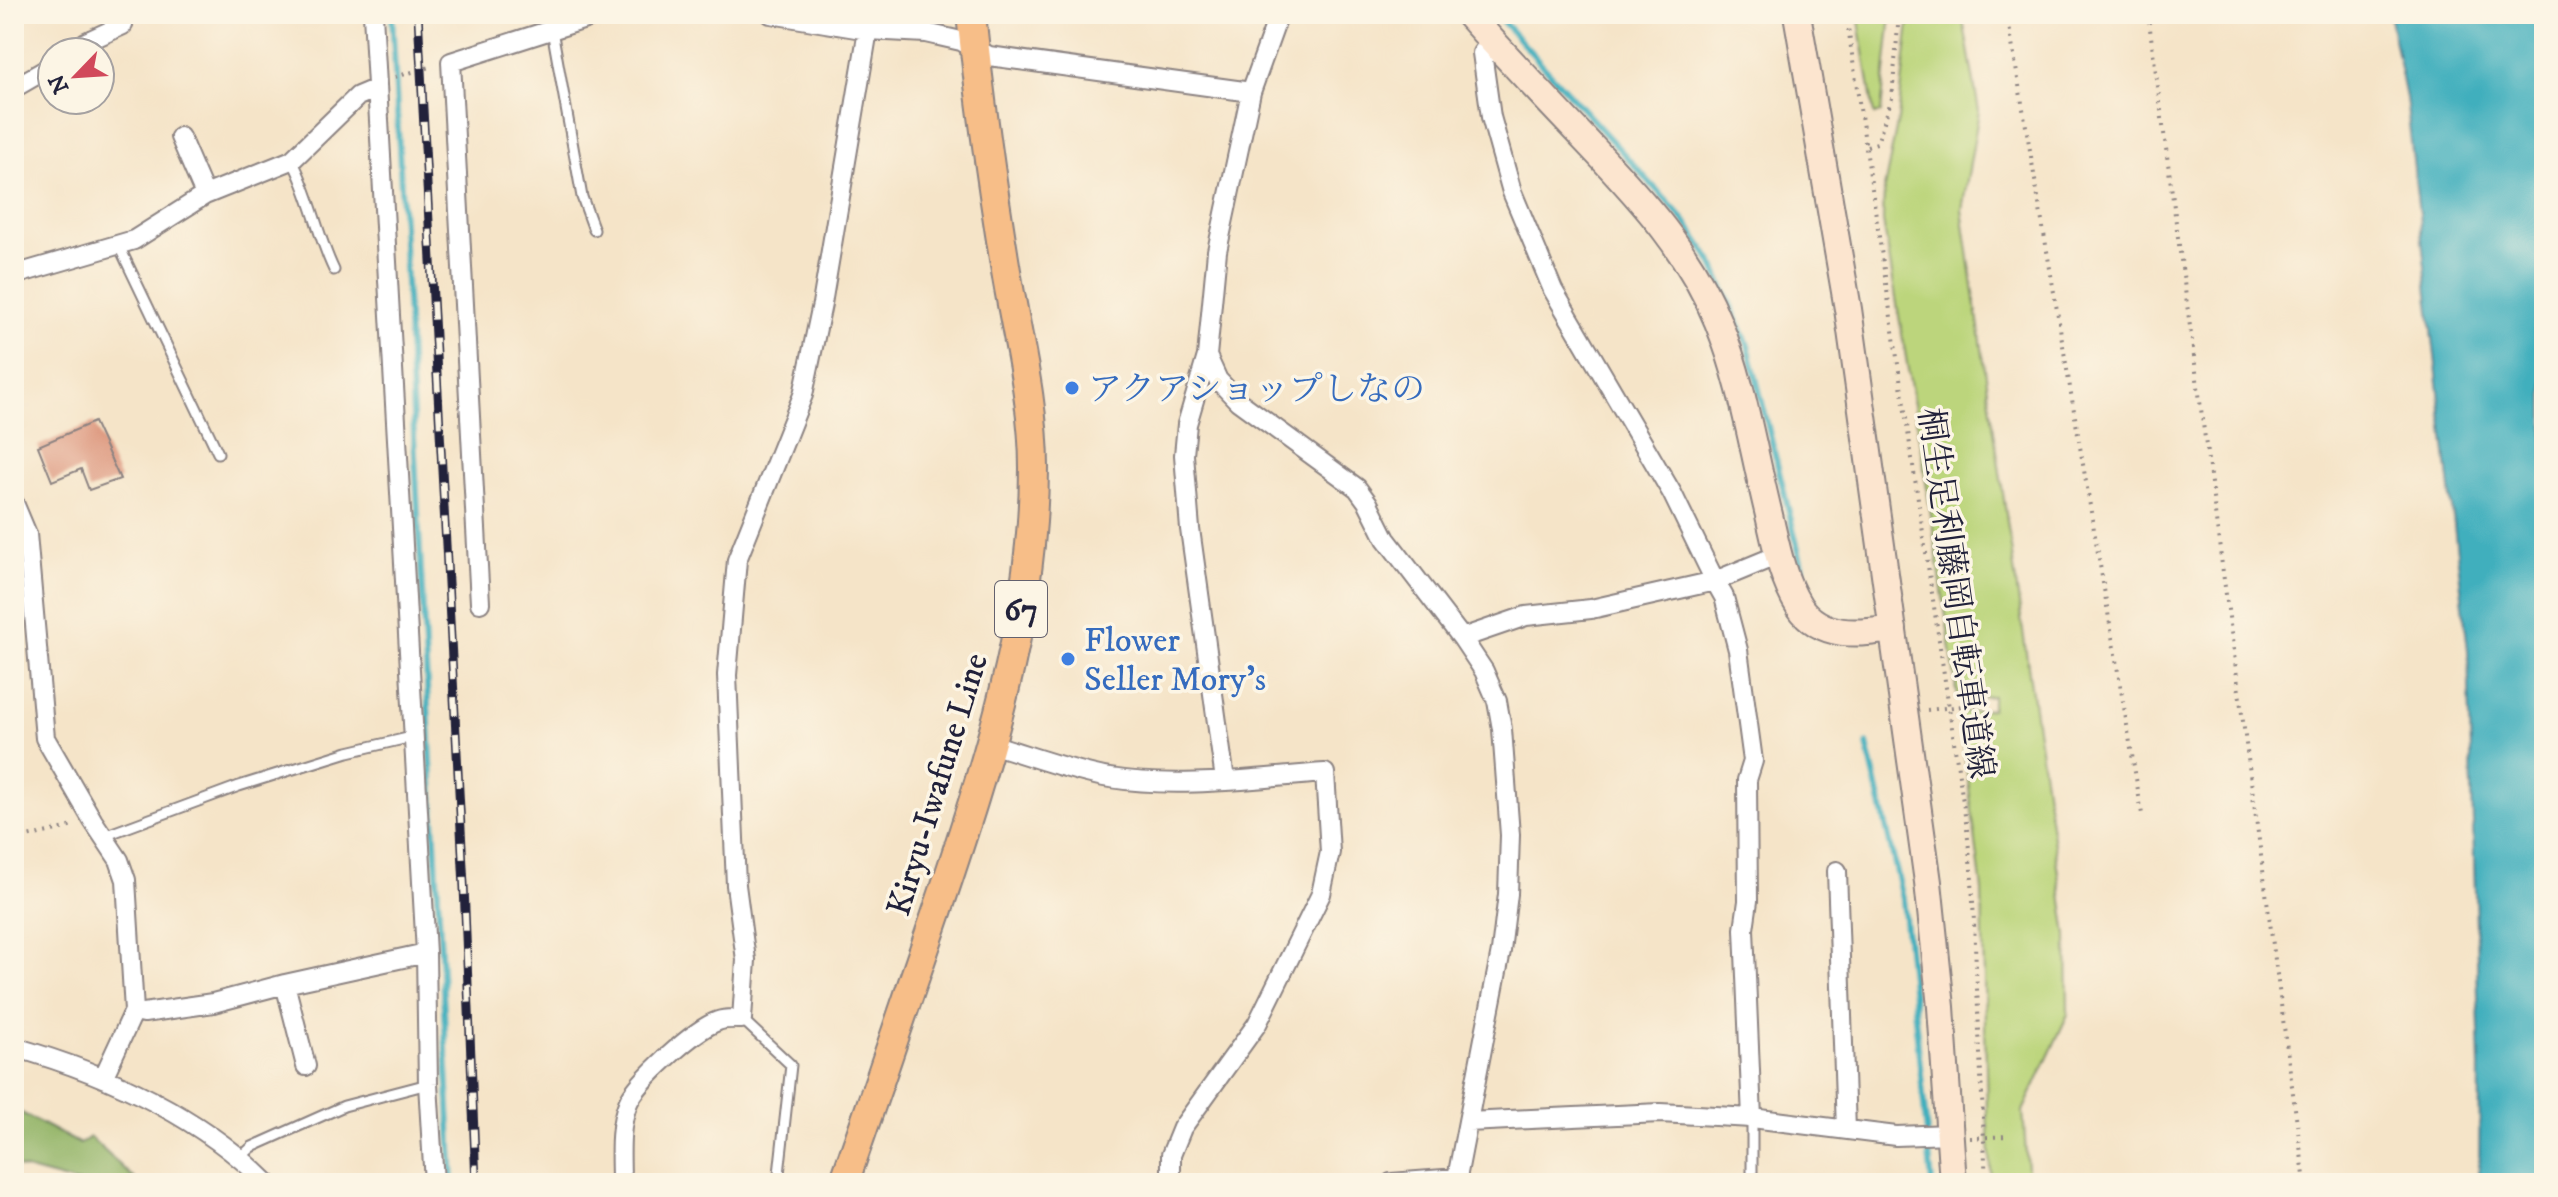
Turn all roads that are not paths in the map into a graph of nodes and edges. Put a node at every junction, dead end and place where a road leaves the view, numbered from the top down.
1 (373, 14) edge
2 (601, 14) edge
3 (771, 14) edge
4 (971, 14) edge
5 (1279, 14) edge
6 (1468, 14) edge
7 (1797, 14) edge
8 (550, 22) edge
9 (924, 23) edge
10 (123, 25) dead end
11 (868, 30) junction
12 (99, 36) edge
13 (1491, 40) junction
14 (975, 49) junction
15 (36, 75) edge
16 (14, 88) edge
17 (377, 88) junction
18 (1251, 92) junction
19 (180, 137) dead end
20 (292, 160) junction
21 (205, 195) junction
22 (594, 230) dead end
23 (119, 246) junction
24 (334, 270) dead end
25 (14, 275) edge
26 (1207, 356) junction
27 (218, 453) dead end
28 (14, 503) edge
29 (1778, 555) junction
30 (1715, 581) junction
31 (480, 603) dead end
32 (1893, 629) junction
33 (1462, 638) junction
34 (412, 737) junction
35 (991, 744) junction
36 (1225, 780) junction
37 (104, 836) junction
38 (1837, 871) dead end
39 (426, 953) junction
40 (285, 984) junction
41 (134, 1011) junction
42 (742, 1019) junction
43 (14, 1047) edge
44 (306, 1066) dead end
45 (103, 1078) junction
46 (428, 1084) junction
47 (1752, 1118) junction
48 (1468, 1122) junction
49 (1846, 1130) junction
50 (1950, 1134) junction
51 (241, 1157) junction
52 (267, 1183) edge
53 (434, 1183) edge
54 (621, 1183) edge
55 (778, 1183) edge
56 (844, 1183) edge
57 (1171, 1183) edge
58 (1391, 1183) edge
59 (1752, 1183) edge
60 (1953, 1183) edge

1 - 17 street
2 - 8 street
3 - 11 street
4 - 14 main road, Kiryu-Iwafune Line / 67
5 - 18 street
6 - 13 street
7 - 32 street
8 - 22 lane
8 - 31 street
9 - 11 street
9 - 14 street
10 - 12 street
11 - 42 street
13 - 29 street
13 - 30 street
14 - 18 street
14 - 35 main road, Kiryu-Iwafune Line / 67
15 - 16 street
17 - 20 street
17 - 34 street
18 - 26 street
19 - 21 street
20 - 21 street
20 - 24 lane
21 - 23 street
23 - 25 street
23 - 27 lane
26 - 33 street
26 - 36 street
28 - 37 street
29 - 30 street
29 - 32 street
30 - 33 street
30 - 47 street
32 - 50 street
33 - 48 street
34 - 37 lane
34 - 39 street
35 - 36 street
35 - 56 main road, Kiryu-Iwafune Line / 67
36 - 57 street
37 - 41 street
38 - 49 street
39 - 40 street
39 - 46 street
40 - 41 street
40 - 44 street
41 - 45 street
42 - 54 street
42 - 55 lane
43 - 45 street
45 - 51 street
46 - 51 lane
46 - 53 street
47 - 48 street
47 - 49 street
47 - 59 lane
48 - 58 street
49 - 50 street
50 - 60 street
51 - 52 street

